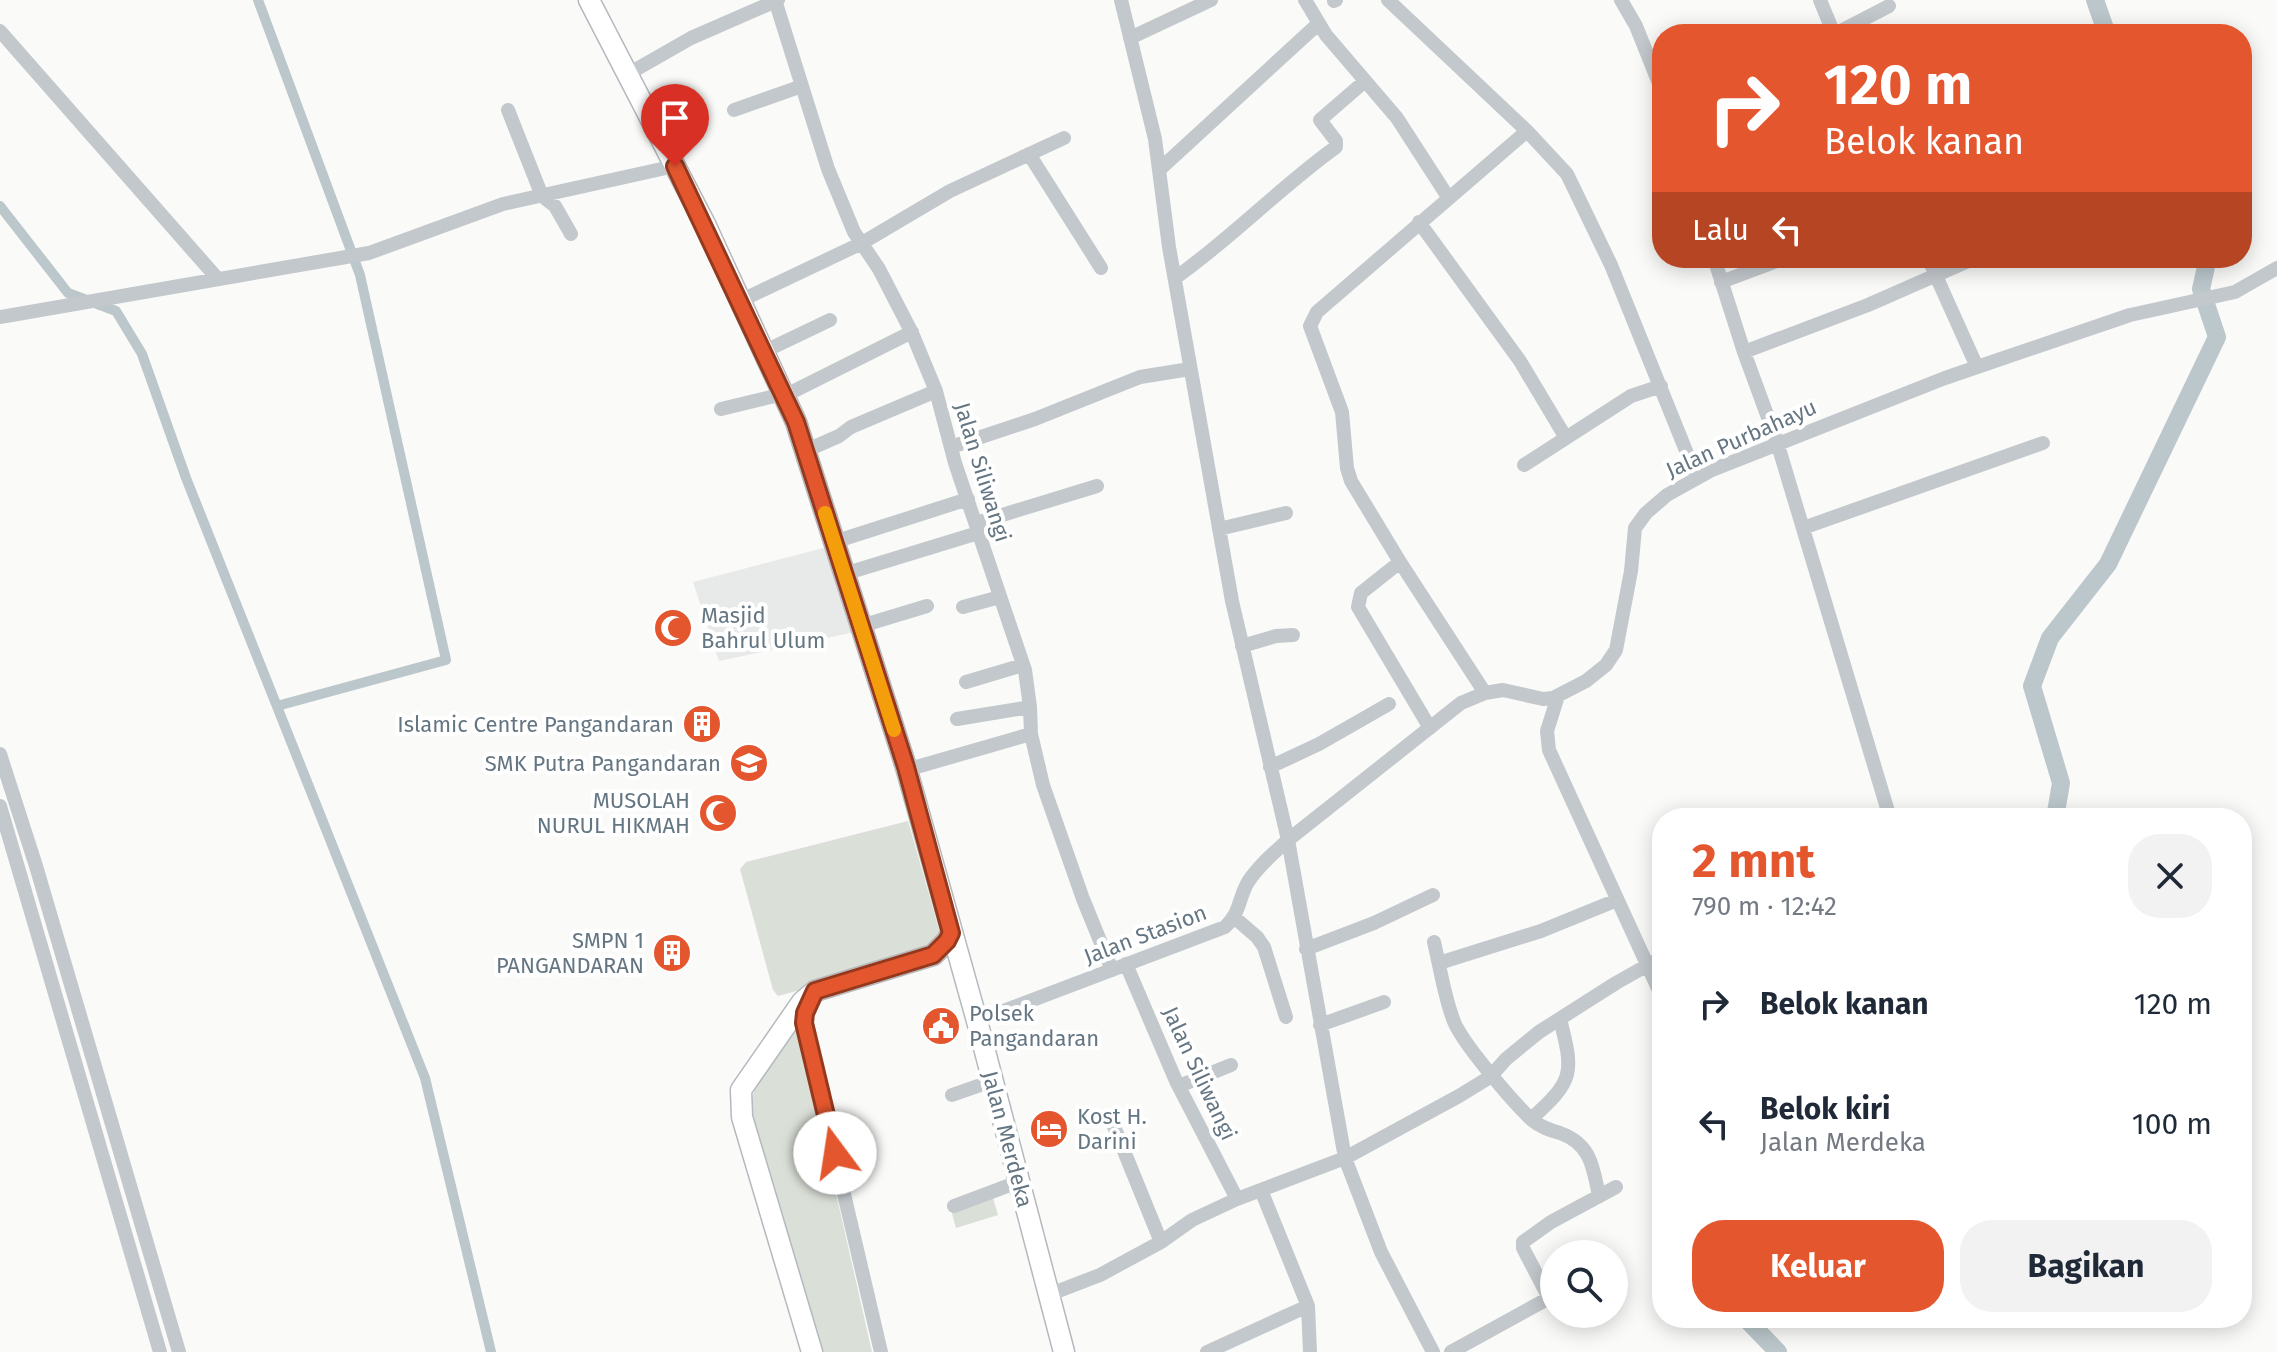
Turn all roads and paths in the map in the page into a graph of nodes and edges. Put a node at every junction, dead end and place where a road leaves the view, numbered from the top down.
1 (589, 0) edge
2 (776, 0) edge
3 (1121, 0) edge
4 (1211, 0) edge
5 (1305, 0) edge
6 (1388, 0) edge
7 (1621, 0) edge
8 (1820, 0) edge
9 (1889, 6) dead end
10 (1318, 24) junction
11 (1831, 24) edge
12 (1854, 24) edge
13 (0, 31) edge
14 (1130, 38) junction
15 (1652, 66) edge
16 (628, 74) junction
17 (1365, 81) junction
18 (802, 86) junction
19 (508, 110) dead end
20 (734, 110) dead end
21 (1527, 131) junction
22 (1064, 138) dead end
23 (1029, 154) junction
24 (675, 166) junction
25 (1159, 170) junction
26 (542, 196) junction
27 (1448, 197) junction
28 (1419, 222) junction
29 (571, 234) dead end
30 (862, 243) junction
31 (1101, 268) dead end
32 (1717, 268) edge
33 (1758, 268) edge
34 (1933, 268) edge
35 (1952, 268) edge
36 (2277, 268) edge
37 (1936, 275) junction
38 (217, 278) junction
39 (1175, 278) junction
40 (1721, 282) junction
41 (740, 301) junction
42 (0, 317) edge
43 (830, 320) dead end
44 (912, 332) junction
45 (763, 352) junction
46 (1744, 352) junction
47 (1977, 367) junction
48 (1190, 369) junction
49 (1661, 386) junction
50 (936, 391) junction
51 (784, 395) junction
52 (721, 409) dead end
53 (1566, 438) junction
54 (1777, 442) junction
55 (2043, 443) dead end
56 (951, 447) junction
57 (805, 451) junction
58 (1524, 465) dead end
59 (1697, 478) junction
60 (1097, 486) dead end
61 (968, 499) junction
62 (1286, 513) dead end
63 (977, 528) junction
64 (1803, 528) junction
65 (1219, 529) junction
66 (834, 542) junction
67 (1400, 562) junction
68 (844, 574) junction
69 (1000, 597) junction
70 (927, 606) dead end
71 (963, 607) dead end
72 (861, 626) junction
73 (1293, 635) dead end
74 (1242, 646) junction
75 (1023, 665) junction
76 (966, 682) dead end
77 (1485, 693) junction
78 (1558, 696) junction
79 (1389, 704) dead end
80 (1030, 707) junction
81 (957, 719) dead end
82 (1430, 728) junction
83 (1031, 734) junction
84 (0, 754) edge
85 (1270, 767) junction
86 (906, 770) junction
87 (0, 806) edge
88 (1887, 808) edge
89 (1288, 840) junction
90 (36, 866) junction
91 (21, 871) junction
92 (1433, 895) dead end
93 (1617, 900) junction
94 (1235, 918) junction
95 (951, 933) junction
96 (1434, 942) dead end
97 (1306, 949) junction
98 (933, 955) junction
99 (1439, 963) junction
100 (1652, 963) edge
101 (1646, 966) junction
102 (1119, 967) junction
103 (964, 972) junction
104 (1652, 978) edge
105 (815, 991) junction
106 (1384, 1002) dead end
107 (1286, 1017) dead end
108 (1560, 1019) junction
109 (977, 1021) junction
110 (1320, 1025) junction
111 (1231, 1065) dead end
112 (1492, 1074) junction
113 (992, 1081) junction
114 (1179, 1086) junction
115 (952, 1095) dead end
116 (1534, 1116) junction
117 (1113, 1124) dead end
118 (1345, 1158) junction
119 (1018, 1182) junction
120 (1616, 1187) dead end
121 (1261, 1190) junction
122 (1599, 1196) junction
123 (1237, 1199) junction
124 (954, 1206) dead end
125 (1161, 1242) junction
126 (1540, 1277) edge
127 (1048, 1295) junction
128 (1540, 1304) edge
129 (1308, 1306) junction
130 (160, 1352) edge
131 (179, 1352) edge
132 (812, 1352) edge
133 (881, 1352) edge
134 (1064, 1352) edge
135 (1207, 1352) edge
136 (1310, 1352) edge
137 (1433, 1352) edge
138 (1451, 1352) edge

1 - 16 highway, Jalan Merdeka
2 - 16 street
2 - 18 street, Jalan Siliwangi
3 - 14 street
4 - 14 street
5 - 10 street
6 - 21 street
7 - 15 street
8 - 11 street
9 - 12 street
10 - 17 street
10 - 25 street
13 - 38 street
14 - 25 street
16 - 24 highway, Jalan Merdeka
17 - 27 street
17 - 39 street
18 - 20 street
18 - 30 street, Jalan Siliwangi
19 - 26 street
21 - 27 street
21 - 49 street
22 - 23 street
23 - 30 street
23 - 31 street
24 - 26 street
24 - 41 highway, Jalan Merdeka
25 - 39 street
26 - 29 street
26 - 38 street
27 - 28 street
28 - 53 street
28 - 67 street
30 - 41 street
30 - 44 street, Jalan Siliwangi
32 - 40 street
33 - 40 street
34 - 37 street
35 - 37 street
36 - 47 street, Jalan Purbahayu
37 - 46 street
37 - 47 street
38 - 42 street
39 - 48 street
40 - 46 street
41 - 45 highway, Jalan Merdeka
43 - 45 street
44 - 50 street, Jalan Siliwangi
44 - 51 street
45 - 51 highway, Jalan Merdeka
46 - 54 street
47 - 54 street, Jalan Purbahayu
48 - 56 street
48 - 65 street
49 - 53 street
49 - 59 street
50 - 56 street, Jalan Siliwangi
50 - 57 street
51 - 52 street
51 - 57 highway, Jalan Merdeka
53 - 58 street
54 - 59 street, Jalan Purbahayu
54 - 64 street
55 - 64 street
56 - 61 street, Jalan Siliwangi
57 - 66 highway, Jalan Merdeka
59 - 78 street, Jalan Purbahayu
60 - 63 street
61 - 63 street, Jalan Siliwangi
61 - 66 street
62 - 65 street
63 - 68 street
63 - 69 street, Jalan Siliwangi
64 - 88 street
65 - 74 street
66 - 68 highway, Jalan Merdeka
67 - 77 street
67 - 82 street
68 - 72 highway, Jalan Merdeka
69 - 71 street
69 - 75 street, Jalan Siliwangi
70 - 72 street
72 - 86 highway, Jalan Merdeka
73 - 74 street
74 - 85 street
75 - 76 street
75 - 80 street, Jalan Siliwangi
77 - 78 street
77 - 82 street
78 - 93 street
79 - 85 street
80 - 81 street
80 - 83 street, Jalan Siliwangi
82 - 89 street
83 - 86 street
83 - 102 street, Jalan Siliwangi
84 - 90 street
85 - 89 street
86 - 95 highway, Jalan Merdeka
87 - 91 street
89 - 94 street, Jalan Stasion
89 - 97 street
90 - 91 street
90 - 131 street
91 - 130 street
92 - 97 street
93 - 99 street
93 - 101 street
94 - 102 street, Jalan Stasion
94 - 107 street
95 - 98 highway
95 - 103 highway, Jalan Merdeka
96 - 99 street
97 - 110 street
98 - 103 highway
98 - 105 highway
99 - 112 street
100 - 101 street
101 - 104 street
101 - 108 street
102 - 109 street, Jalan Stasion
102 - 114 street, Jalan Siliwangi
103 - 109 highway, Jalan Merdeka
105 - 132 highway
105 - 133 street
106 - 110 street
108 - 112 street
108 - 116 street
109 - 113 highway, Jalan Merdeka
110 - 118 street
111 - 114 street
112 - 116 street
112 - 118 street
113 - 115 street
113 - 119 highway, Jalan Merdeka
114 - 123 street, Jalan Siliwangi
116 - 122 street
117 - 125 street
118 - 121 street
118 - 137 street
119 - 124 street
119 - 127 highway, Jalan Merdeka
120 - 122 street
121 - 123 street
121 - 129 street
122 - 126 street
123 - 125 street
125 - 127 street
127 - 134 highway, Jalan Merdeka
128 - 138 street
129 - 135 street
129 - 136 street

